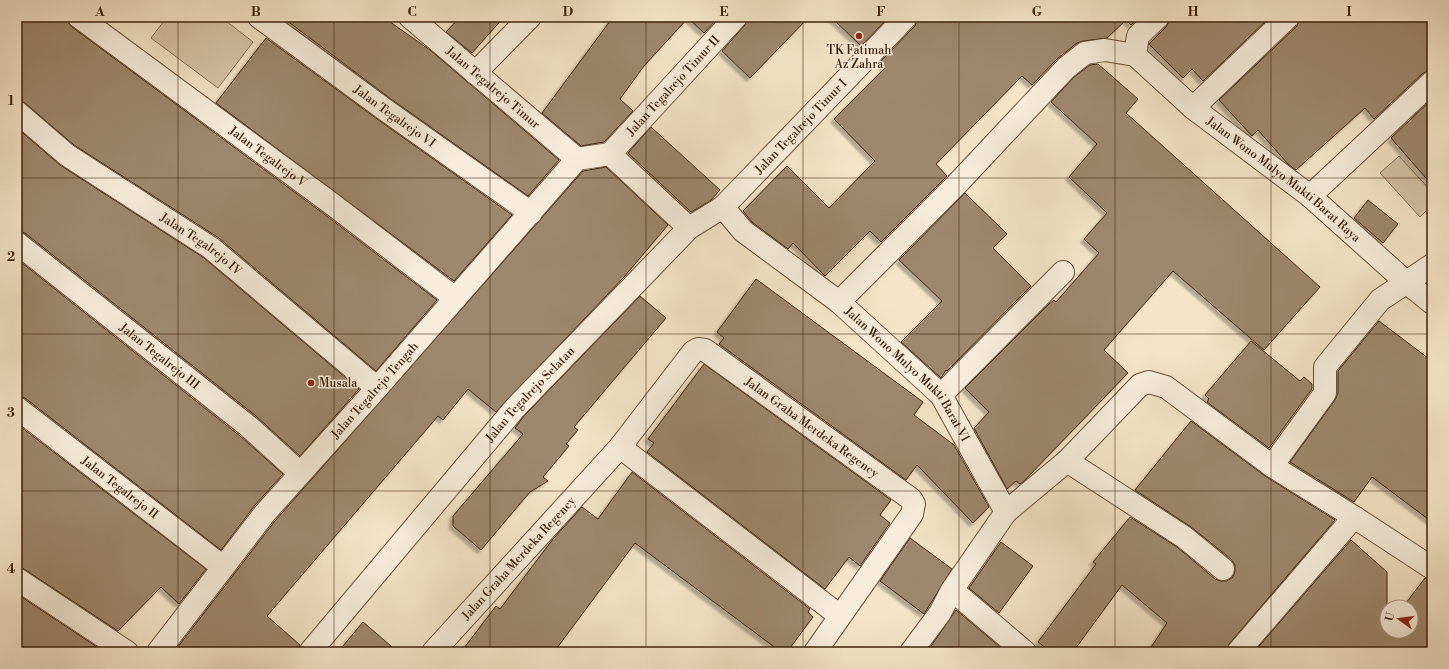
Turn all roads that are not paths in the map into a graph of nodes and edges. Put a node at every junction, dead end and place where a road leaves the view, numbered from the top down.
1 (79, 17) edge
2 (259, 17) edge
3 (410, 17) edge
4 (530, 17) edge
5 (736, 17) edge
6 (906, 17) edge
7 (1158, 17) edge
8 (1288, 17) edge
9 (1135, 55) junction
10 (475, 73) junction
11 (1432, 82) edge
12 (1193, 108) junction
13 (17, 112) edge
14 (610, 154) junction
15 (577, 159) junction
16 (1310, 196) junction
17 (723, 207) junction
18 (531, 213) junction
19 (689, 228) junction
20 (17, 243) edge
21 (1432, 265) edge
22 (1063, 272) dead end
23 (1406, 282) junction
24 (455, 298) junction
25 (839, 302) junction
26 (1432, 303) edge
27 (377, 388) junction
28 (941, 395) junction
29 (17, 408) edge
30 (620, 447) junction
31 (1067, 461) junction
32 (1272, 466) junction
33 (300, 473) junction
34 (1006, 512) junction
35 (1354, 517) junction
36 (223, 567) junction
37 (1432, 568) edge
38 (1223, 569) dead end
39 (17, 579) edge
40 (952, 590) junction
41 (840, 616) junction
42 (126, 652) edge
43 (158, 652) edge
44 (310, 652) edge
45 (433, 652) edge
46 (815, 652) edge
47 (911, 652) edge
48 (1025, 652) edge
49 (1238, 652) edge

1 - 24 street, Jalan Tegalrejo V
2 - 18 street, Jalan Tegalrejo VI
3 - 10 street, Jalan Tegalrejo Timur
4 - 10 street
5 - 14 street, Jalan Tegalrejo Timur II
6 - 17 street, Jalan Tegalrejo Timur I
7 - 9 street
8 - 12 street
9 - 12 street, Jalan Wono Mulyo Mukti Barat Raya
9 - 25 street
10 - 15 street, Jalan Tegalrejo Timur
11 - 16 street
12 - 16 street, Jalan Wono Mulyo Mukti Barat Raya
13 - 27 street, Jalan Tegalrejo IV
14 - 15 street
14 - 19 street
15 - 18 street, Jalan Tegalrejo Tengah
16 - 23 street, Jalan Wono Mulyo Mukti Barat Raya
17 - 19 street, Jalan Tegalrejo Timur I
17 - 25 street, Jalan Wono Mulyo Mukti Barat VI
18 - 24 street, Jalan Tegalrejo Tengah
19 - 44 street, Jalan Tegalrejo Selatan
20 - 33 street, Jalan Tegalrejo III
21 - 23 street
22 - 28 street
23 - 26 street, Jalan Wono Mulyo Mukti Barat Raya
23 - 32 street
24 - 27 street, Jalan Tegalrejo Tengah
25 - 28 street, Jalan Wono Mulyo Mukti Barat VI
27 - 33 street, Jalan Tegalrejo Tengah
28 - 34 street, Jalan Wono Mulyo Mukti Barat VI
29 - 36 street, Jalan Tegalrejo II
30 - 41 street
30 - 41 street, Jalan Graha Merdeka Regency
30 - 45 street, Jalan Graha Merdeka Regency
31 - 32 street
31 - 34 street
31 - 38 street
32 - 35 street
33 - 36 street, Jalan Tegalrejo Tengah
34 - 40 street
35 - 37 street
35 - 49 street
36 - 43 street, Jalan Tegalrejo Tengah
39 - 42 street
40 - 47 street
40 - 48 street
41 - 46 street, Jalan Graha Merdeka Regency

